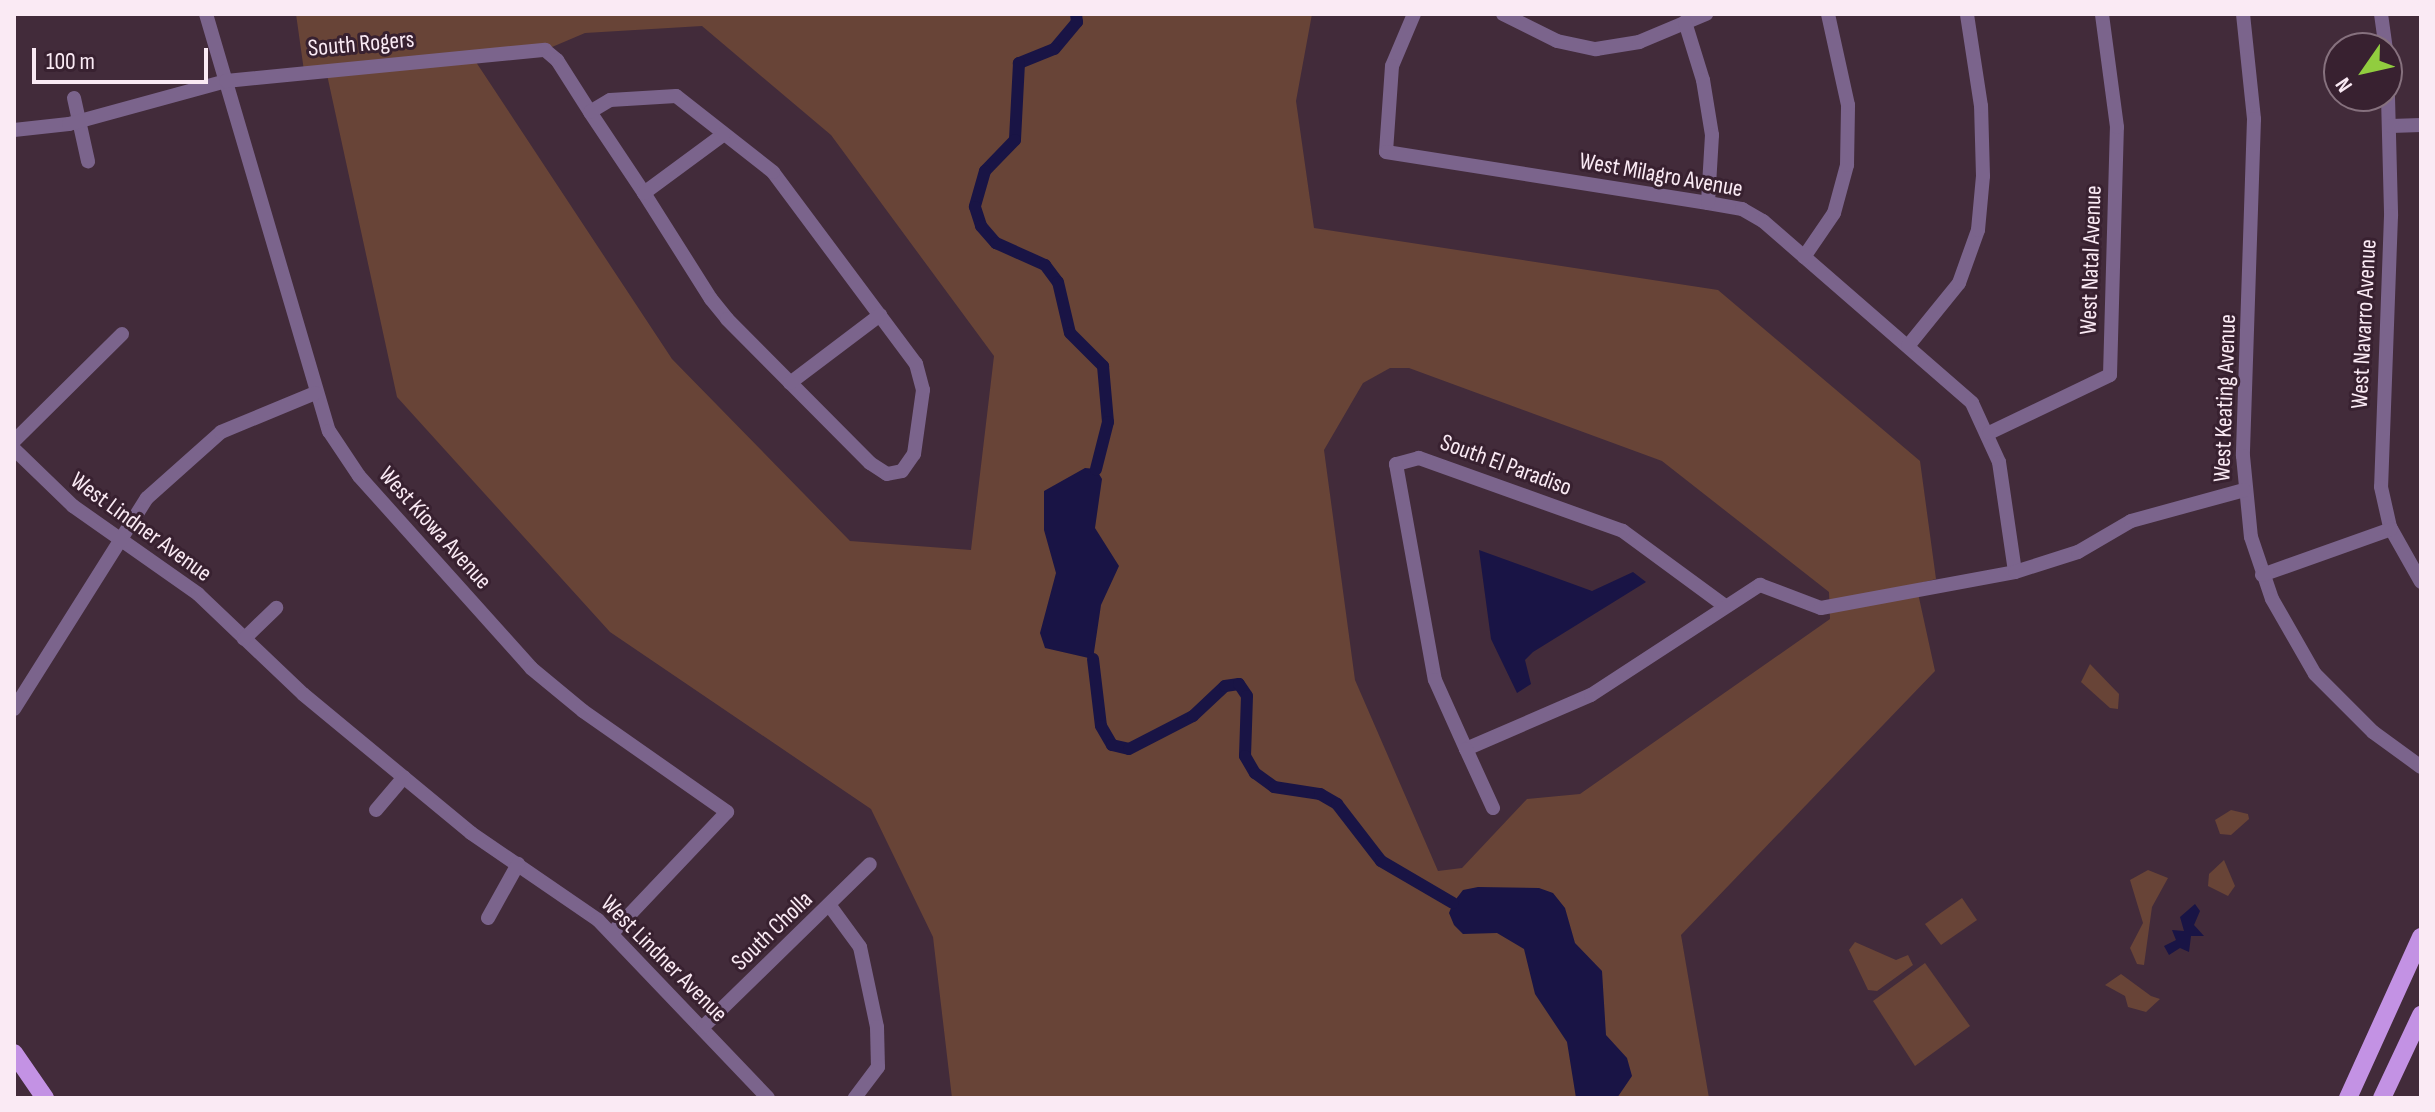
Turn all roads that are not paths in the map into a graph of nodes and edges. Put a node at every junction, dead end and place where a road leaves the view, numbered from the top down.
1 (206, 14) edge
2 (1414, 14) edge
3 (1503, 14) edge
4 (1706, 14) edge
5 (1828, 14) edge
6 (1967, 14) edge
7 (2102, 14) edge
8 (2243, 14) edge
9 (1685, 22) junction
10 (226, 81) junction
11 (74, 98) dead end
12 (590, 112) junction
13 (2390, 112) edge
14 (78, 122) junction
15 (2421, 125) edge
16 (2391, 126) junction
17 (14, 130) edge
18 (724, 134) junction
19 (88, 161) dead end
20 (644, 193) junction
21 (1708, 203) junction
22 (1804, 257) junction
23 (880, 315) junction
24 (122, 334) dead end
25 (1908, 346) junction
26 (790, 383) junction
27 (315, 393) junction
28 (1989, 433) junction
29 (14, 441) edge
30 (14, 449) edge
31 (2244, 490) junction
32 (2391, 529) junction
33 (118, 538) junction
34 (2015, 572) junction
35 (2262, 575) junction
36 (2421, 582) edge
37 (1725, 606) junction
38 (276, 608) dead end
39 (244, 639) junction
40 (14, 709) edge
41 (1466, 749) junction
42 (2421, 767) edge
43 (404, 777) junction
44 (1493, 808) dead end
45 (376, 810) dead end
46 (518, 864) junction
47 (870, 864) dead end
48 (830, 906) junction
49 (488, 918) dead end
50 (612, 933) junction
51 (2421, 937) edge
52 (2421, 1015) edge
53 (703, 1027) junction
54 (14, 1053) edge
55 (865, 1095) edge
56 (45, 1098) edge
57 (768, 1098) edge
58 (2348, 1098) edge
59 (2382, 1098) edge

1 - 10 street, West Kiowa Avenue
2 - 21 street, West Milagro Avenue
3 - 9 street
4 - 9 street
5 - 22 street
6 - 25 street
7 - 28 street, West Natal Avenue
8 - 31 street, West Keating Avenue
9 - 21 street
10 - 12 street, South Rogers
10 - 14 street, South Rogers
10 - 27 street, West Kiowa Avenue
11 - 14 street
12 - 18 street, South Rogers
12 - 20 street, South Rogers
13 - 16 street, West Navarro Avenue
14 - 17 street, South Rogers
14 - 19 street
15 - 16 street
16 - 32 street, West Navarro Avenue
18 - 20 street
18 - 23 street, South Rogers
20 - 26 street, South Rogers
21 - 22 street, West Milagro Avenue
22 - 25 street, West Milagro Avenue
23 - 26 street
23 - 26 street, South Rogers
24 - 29 street
25 - 28 street, West Milagro Avenue
27 - 33 street
27 - 50 street, West Kiowa Avenue
28 - 34 street, West Milagro Avenue
30 - 33 street, West Lindner Avenue
31 - 34 street
31 - 35 street, West Keating Avenue
32 - 35 street
32 - 36 street, West Navarro Avenue
33 - 39 street, West Lindner Avenue
33 - 40 street
34 - 37 street
35 - 42 street, West Keating Avenue
37 - 41 street
37 - 41 street, South El Paradiso
38 - 39 street
39 - 43 street, West Lindner Avenue
41 - 44 street, South El Paradiso
43 - 45 street
43 - 46 street, West Lindner Avenue
46 - 49 street
46 - 50 street, West Lindner Avenue
47 - 48 street, South Cholla
48 - 53 street, South Cholla
48 - 55 street
50 - 53 street, West Lindner Avenue
51 - 58 main road
52 - 59 main road
53 - 57 street, West Lindner Avenue
54 - 56 main road

